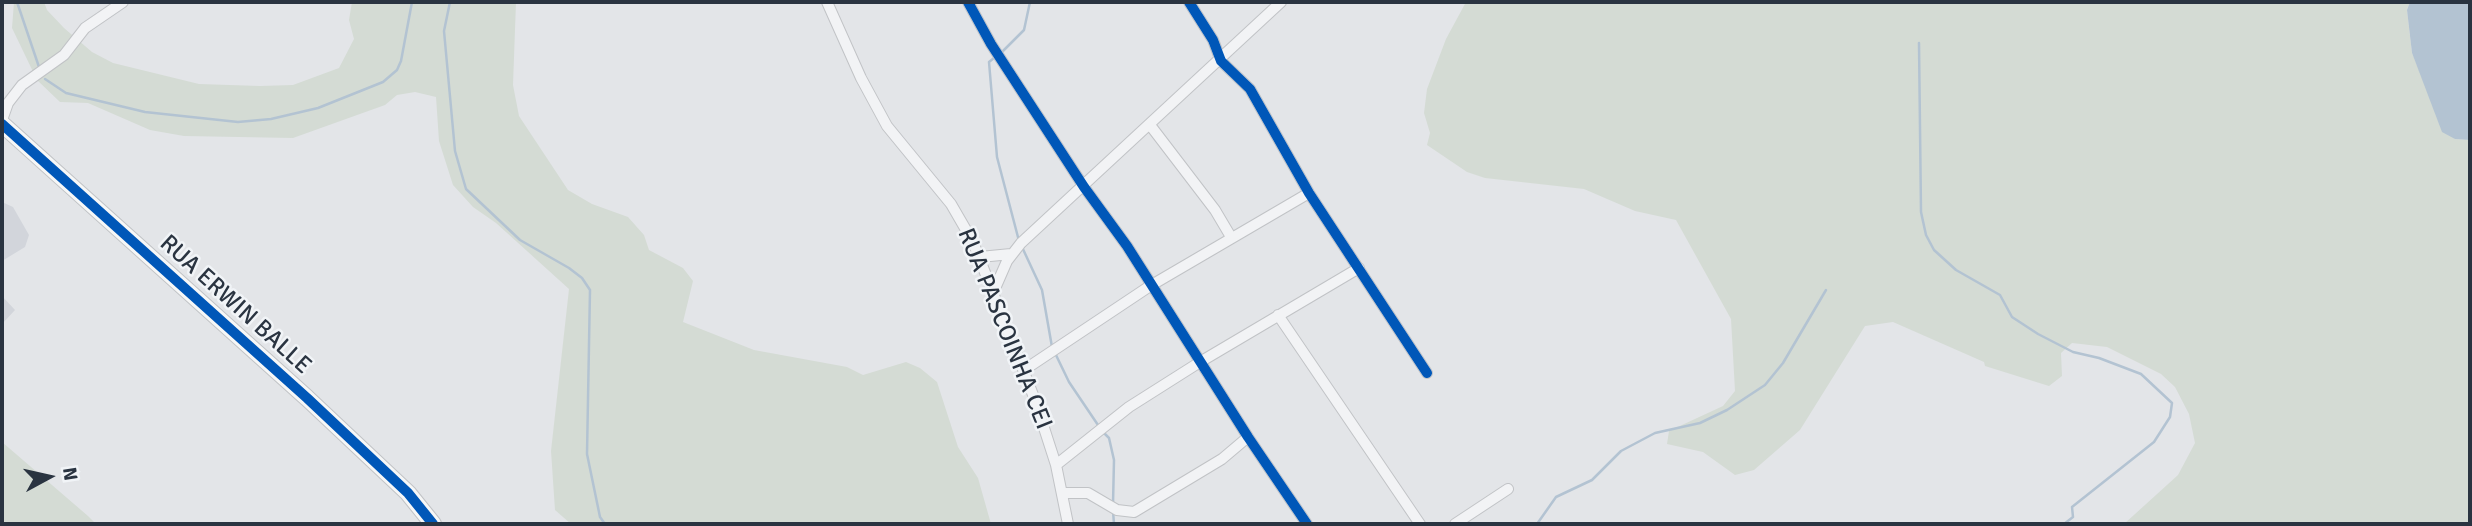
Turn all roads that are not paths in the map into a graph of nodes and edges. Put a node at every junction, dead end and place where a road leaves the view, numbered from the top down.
1 (123, 2) edge
2 (827, 2) edge
3 (968, 2) edge
4 (1189, 2) edge
5 (1281, 2) edge
6 (1221, 61) junction
7 (2, 122) edge
8 (1150, 125) junction
9 (1084, 187) junction
10 (1309, 193) junction
11 (1231, 237) junction
12 (1011, 254) junction
13 (980, 257) junction
14 (1359, 268) junction
15 (1150, 286) junction
16 (993, 293) junction
17 (1278, 315) junction
18 (1199, 362) junction
19 (1024, 370) junction
20 (1427, 373) dead end
21 (1248, 437) junction
22 (1056, 465) junction
23 (1508, 489) dead end
24 (1062, 493) junction
25 (433, 524) edge
26 (1068, 524) edge
27 (1307, 524) edge
28 (1420, 524) edge
29 (1455, 524) edge

1 - 7 street
2 - 13 street, RUA PASCOINHA CEI
3 - 9 street
4 - 6 street
5 - 6 street
6 - 8 street
6 - 10 street
7 - 25 street, RUA ERWIN BALLE
8 - 9 street
8 - 11 street
9 - 12 street
9 - 15 street
10 - 11 street
10 - 14 street
11 - 15 street
12 - 13 street
12 - 16 street
13 - 16 street, RUA PASCOINHA CEI
14 - 17 street
14 - 20 street
15 - 18 street
15 - 19 street
16 - 19 street, RUA PASCOINHA CEI
17 - 18 street
17 - 28 street
18 - 21 street
18 - 22 street
19 - 22 street, RUA PASCOINHA CEI
21 - 24 street
21 - 27 street
22 - 24 street, RUA PASCOINHA CEI
23 - 29 street
24 - 26 street, RUA PASCOINHA CEI

